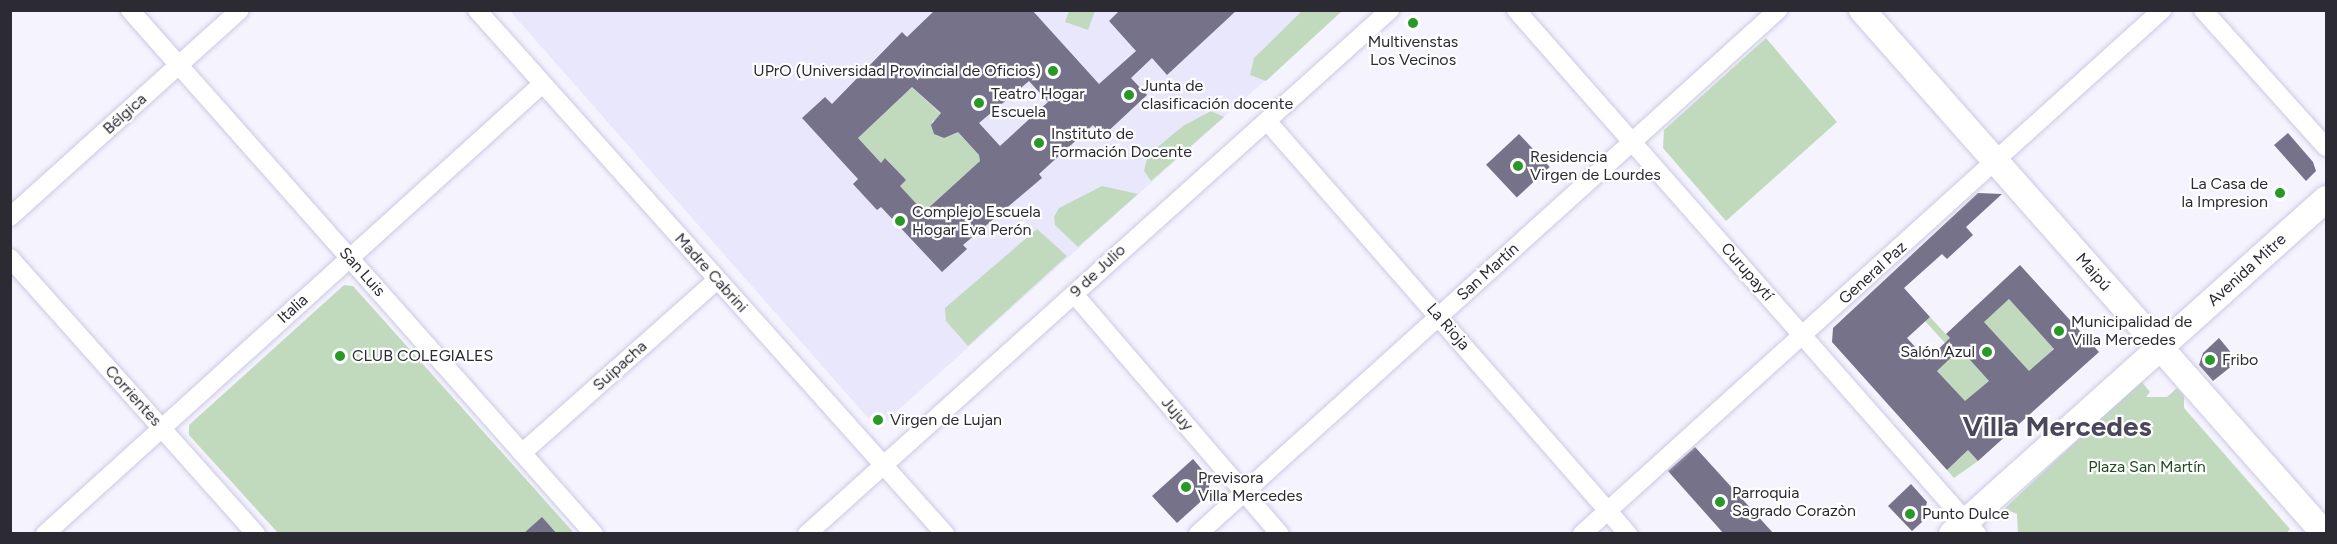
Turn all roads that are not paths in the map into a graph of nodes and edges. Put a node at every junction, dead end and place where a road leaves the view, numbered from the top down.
1 (130, 10) edge
2 (240, 10) edge
3 (477, 10) edge
4 (1390, 10) edge
5 (1516, 10) edge
6 (1778, 10) edge
7 (1862, 10) edge
8 (2162, 10) edge
9 (2203, 10) edge
10 (179, 66) junction
11 (541, 85) junction
12 (1267, 121) junction
13 (1633, 141) junction
14 (2326, 147) edge
15 (1996, 161) junction
16 (2326, 199) edge
17 (10, 217) edge
18 (10, 258) edge
19 (350, 258) junction
20 (717, 280) junction
21 (1074, 294) junction
22 (1439, 316) junction
23 (1803, 336) junction
24 (2159, 349) junction
25 (162, 428) junction
26 (522, 453) junction
27 (884, 465) junction
28 (1244, 492) junction
29 (1608, 510) junction
30 (1965, 529) edge
31 (45, 534) edge
32 (256, 534) edge
33 (594, 534) edge
34 (807, 534) edge
35 (945, 534) edge
36 (1198, 534) edge
37 (1280, 534) edge
38 (1582, 534) edge
39 (1628, 534) edge
40 (2325, 534) edge

1 - 10 street, San Luis
2 - 10 street, Bélgica
3 - 11 street, Madre Cabrini
4 - 12 street, 9 de Julio
5 - 13 street, Curupaytí
6 - 13 street, San Martín
7 - 15 street, Maipú
8 - 15 street, General Paz
9 - 14 street
10 - 17 street, Bélgica
10 - 19 street, San Luis
11 - 19 street, Italia
11 - 20 street, Madre Cabrini
12 - 21 street, 9 de Julio
12 - 22 street, La Rioja
13 - 22 street, San Martín
13 - 23 street, Curupaytí
15 - 23 street, General Paz
15 - 24 street, Maipú
16 - 24 street, Avenida Mitre
18 - 25 street, Corrientes
19 - 25 street, Italia
19 - 26 street, San Luis
20 - 26 street, Suipacha
20 - 27 street, Madre Cabrini
21 - 27 street, 9 de Julio
21 - 28 street, Jujuy
22 - 28 street, San Martín
22 - 29 street, La Rioja
23 - 29 street, General Paz
23 - 30 street, Curupaytí
24 - 30 street, Avenida Mitre
24 - 40 street, Maipú
25 - 31 street, Italia
25 - 32 street, Corrientes
26 - 33 street, San Luis
27 - 34 street, 9 de Julio
27 - 35 street, Madre Cabrini
28 - 36 street, San Martín
28 - 37 street, Jujuy
29 - 38 street, General Paz
29 - 39 street, La Rioja

